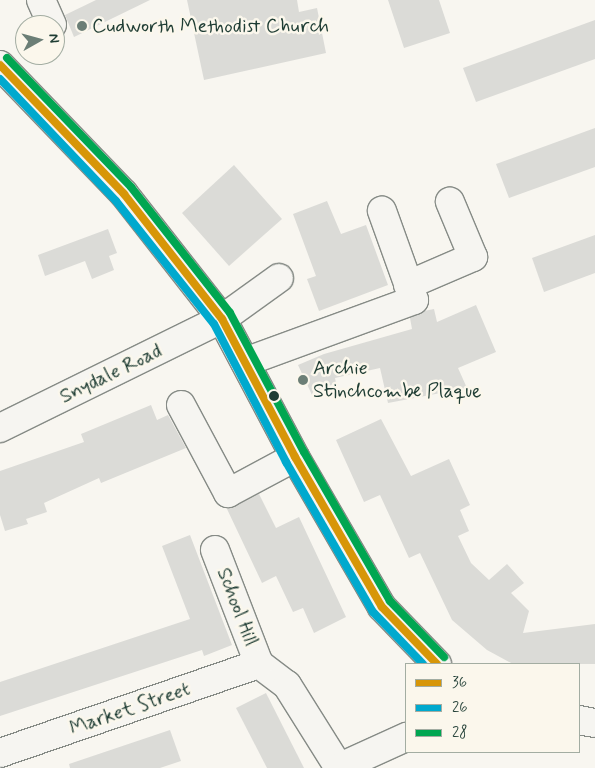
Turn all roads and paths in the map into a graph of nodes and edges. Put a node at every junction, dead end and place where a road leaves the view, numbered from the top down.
1 (41, 0) edge
2 (48, 15) edge
3 (1, 68) edge
4 (450, 202) dead end
5 (382, 211) dead end
6 (279, 278) dead end
7 (408, 285) junction
8 (222, 319) junction
9 (244, 362) junction
10 (181, 405) dead end
11 (0, 428) edge
12 (295, 457) junction
13 (215, 550) dead end
14 (436, 663) edge
15 (259, 664) junction
16 (580, 720) edge
17 (595, 723) edge
18 (405, 737) edge
19 (0, 753) edge
20 (338, 768) edge

1 - 2 street
3 - 8 street
4 - 7 street
5 - 7 street
6 - 8 street, Snydale Road
7 - 9 street
8 - 9 street
8 - 11 street, Snydale Road
9 - 12 street
10 - 12 street
12 - 14 street
13 - 15 street, School Hill
15 - 19 street, Market Street
15 - 20 street
16 - 17 street
18 - 20 street

